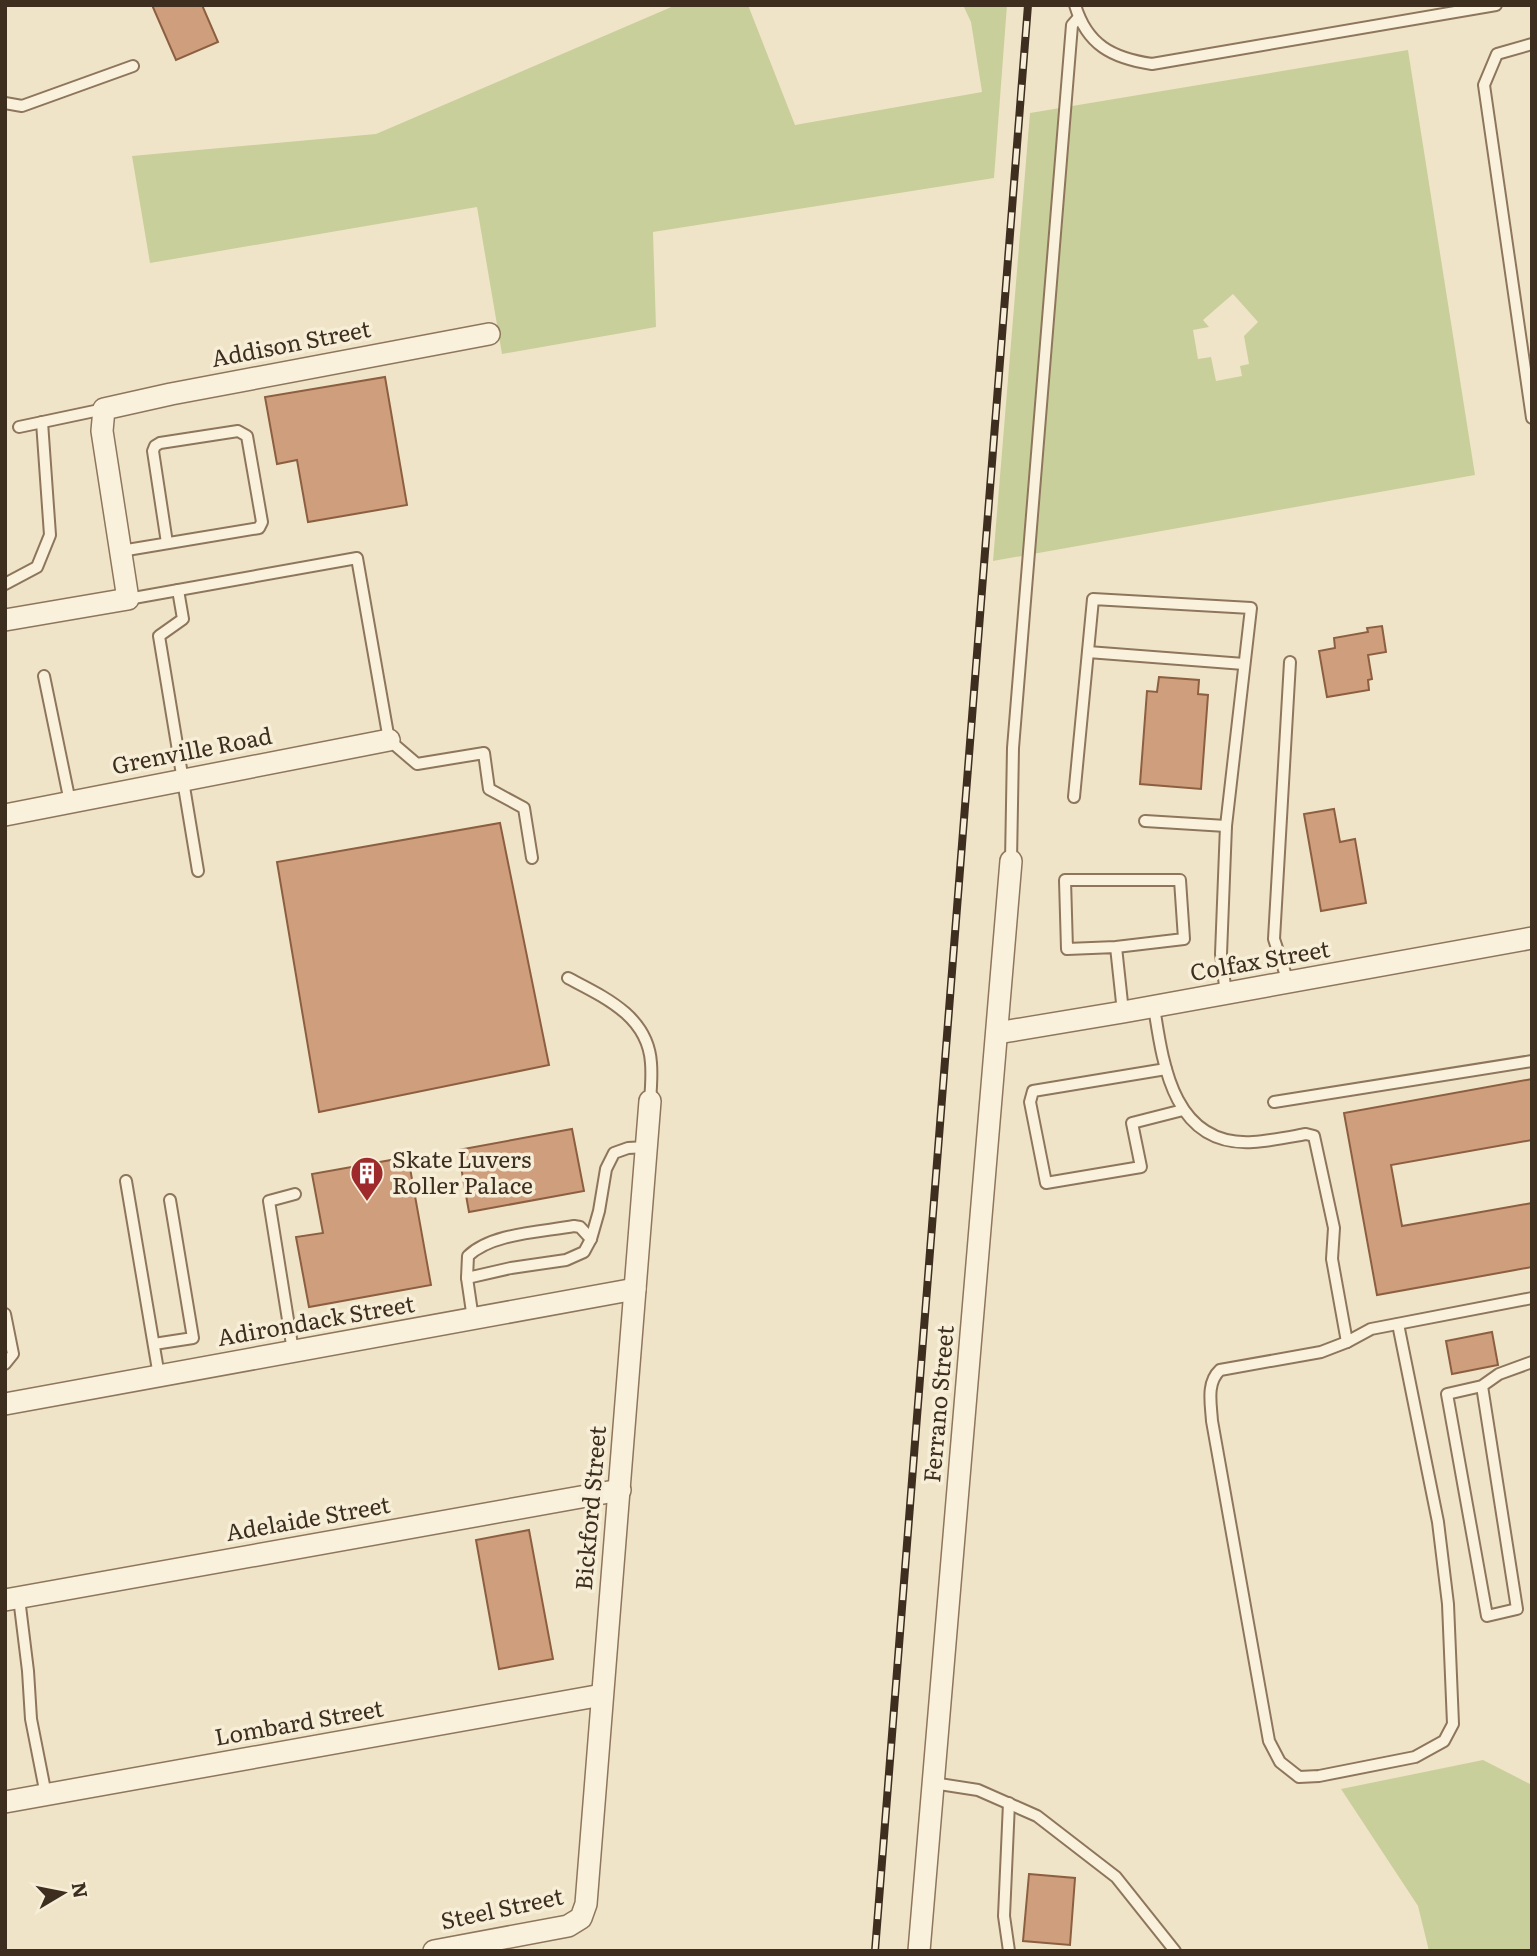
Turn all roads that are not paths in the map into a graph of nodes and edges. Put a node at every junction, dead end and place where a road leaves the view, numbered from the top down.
1 (1075, 5) edge
2 (1496, 5) edge
3 (1079, 17) junction
4 (1532, 44) edge
5 (133, 66) dead end
6 (5, 103) edge
7 (489, 334) dead end
8 (1527, 354) edge
9 (104, 409) junction
10 (1532, 418) edge
11 (42, 422) junction
12 (19, 427) dead end
13 (167, 543) junction
14 (121, 551) junction
15 (5, 583) edge
16 (178, 590) junction
17 (128, 598) junction
18 (5, 620) edge
19 (1088, 652) junction
20 (1290, 662) dead end
21 (1244, 664) junction
22 (44, 676) dead end
23 (389, 740) junction
24 (184, 780) junction
25 (1074, 797) dead end
26 (70, 802) junction
27 (5, 815) edge
28 (1145, 821) dead end
29 (1226, 826) junction
30 (532, 858) dead end
31 (1011, 862) joint
32 (198, 871) dead end
33 (1532, 938) edge
34 (1116, 947) junction
35 (568, 978) dead end
36 (1288, 982) junction
37 (1226, 994) junction
38 (1154, 1007) junction
39 (1124, 1012) junction
40 (997, 1032) junction
41 (1532, 1060) edge
42 (1166, 1069) junction
43 (650, 1101) joint
44 (1274, 1102) dead end
45 (1183, 1110) junction
46 (647, 1147) junction
47 (126, 1181) dead end
48 (295, 1194) dead end
49 (170, 1200) dead end
50 (591, 1239) junction
51 (467, 1278) junction
52 (635, 1289) junction
53 (1532, 1298) edge
54 (5, 1314) edge
55 (473, 1319) junction
56 (1398, 1324) junction
57 (1346, 1342) junction
58 (154, 1344) junction
59 (293, 1351) junction
60 (1532, 1362) edge
61 (5, 1364) edge
62 (159, 1376) junction
63 (1482, 1386) junction
64 (5, 1404) edge
65 (620, 1490) junction
66 (12, 1599) edge
67 (602, 1695) junction
68 (933, 1783) junction
69 (46, 1795) junction
70 (5, 1802) edge
71 (1009, 1803) junction
72 (581, 1918) joint
73 (434, 1951) edge
74 (919, 1951) edge
75 (1009, 1951) edge
76 (1175, 1951) edge

1 - 3 lane
2 - 3 lane
3 - 31 lane
4 - 8 lane
5 - 6 lane
7 - 9 street, Addison Street
8 - 10 lane
9 - 11 lane
9 - 14 street
11 - 12 lane
11 - 15 lane
13 - 13 lane
13 - 14 lane
14 - 17 street
16 - 17 lane
16 - 23 lane
16 - 24 lane
17 - 18 street
19 - 21 lane
19 - 21 lane
19 - 25 lane
20 - 36 lane
21 - 29 lane
22 - 26 lane
23 - 24 street, Grenville Road
23 - 30 lane
24 - 26 street, Grenville Road
24 - 32 lane
26 - 27 street, Grenville Road
28 - 29 lane
29 - 37 lane
31 - 40 street, Ferrano Street
33 - 36 street, Colfax Street
34 - 34 lane
34 - 39 lane
35 - 43 lane
36 - 37 street, Colfax Street
37 - 38 street, Colfax Street
38 - 39 street, Colfax Street
38 - 42 lane
39 - 40 street, Colfax Street
40 - 68 street, Ferrano Street
41 - 44 lane
42 - 45 lane
42 - 45 lane
43 - 46 street, Bickford Street
45 - 57 lane
46 - 50 lane
46 - 52 street, Bickford Street
47 - 58 lane
48 - 59 lane
49 - 58 lane
50 - 51 lane
50 - 51 lane
51 - 55 lane
52 - 55 street, Adirondack Street
52 - 65 street, Bickford Street
53 - 56 lane
54 - 61 lane
55 - 59 street, Adirondack Street
56 - 57 lane
56 - 57 lane
58 - 62 lane
59 - 62 street, Adirondack Street
60 - 63 lane
62 - 64 street, Adirondack Street
63 - 63 lane
65 - 66 street, Adelaide Street
65 - 67 street, Bickford Street
66 - 69 lane
67 - 69 street, Lombard Street
67 - 72 street, Bickford Street
68 - 71 lane
68 - 74 street, Ferrano Street
69 - 70 street, Lombard Street
71 - 75 lane
71 - 76 lane
72 - 73 street, Steel Street

